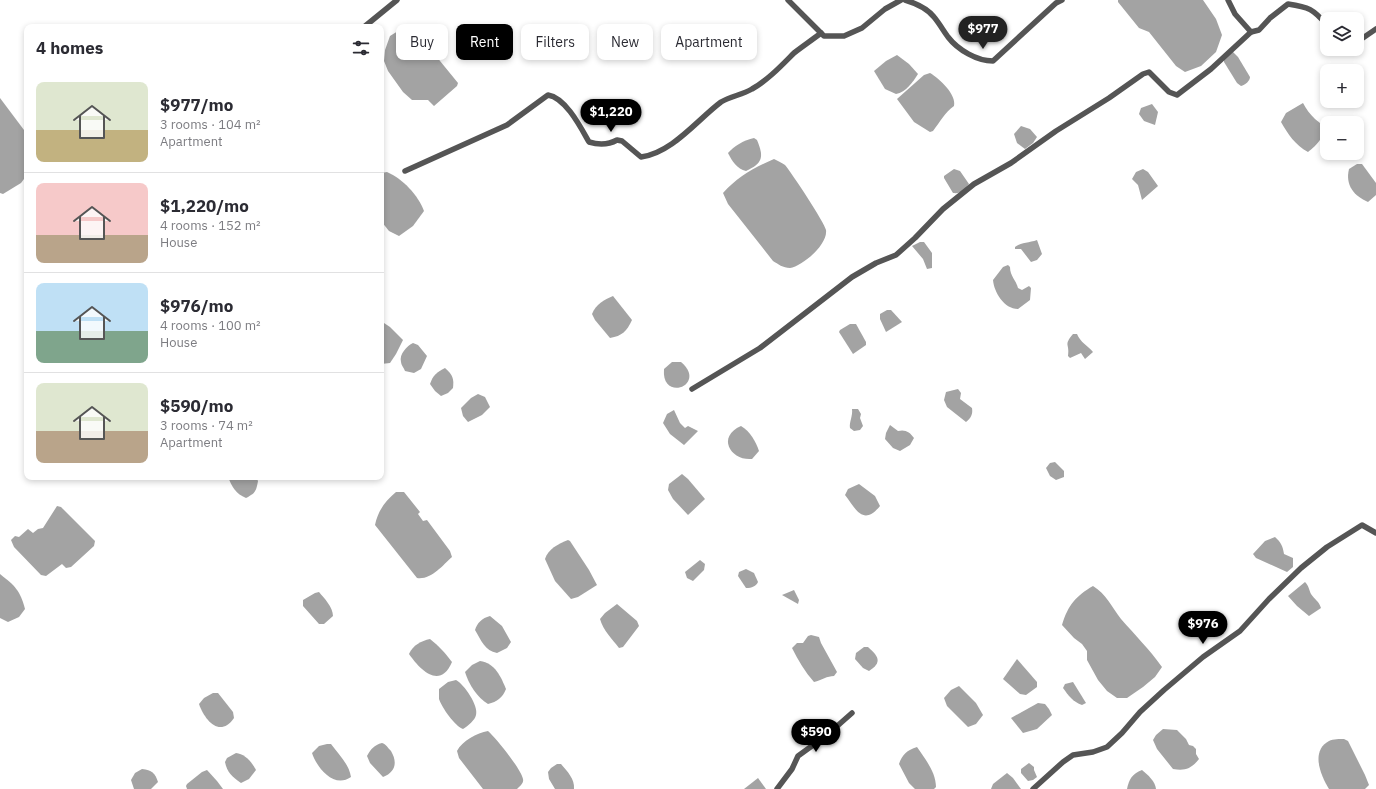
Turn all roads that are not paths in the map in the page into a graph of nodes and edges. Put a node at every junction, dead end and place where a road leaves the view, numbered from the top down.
1 (397, 0) edge
2 (788, 0) edge
3 (901, 0) edge
4 (904, 0) edge
5 (1062, 0) edge
6 (1228, 0) edge
7 (1320, 17) edge
8 (368, 24) edge
9 (1376, 29) edge
10 (1250, 32) junction
11 (821, 33) junction
12 (1364, 37) edge
13 (405, 171) dead end
14 (692, 389) dead end
15 (1376, 533) edge
16 (852, 714) dead end
17 (777, 789) edge
18 (1033, 789) edge

1 - 8 street
2 - 11 street
3 - 11 street
4 - 5 street
6 - 10 street
7 - 10 street
9 - 12 street
10 - 14 street
11 - 13 street
15 - 18 street
16 - 17 street

